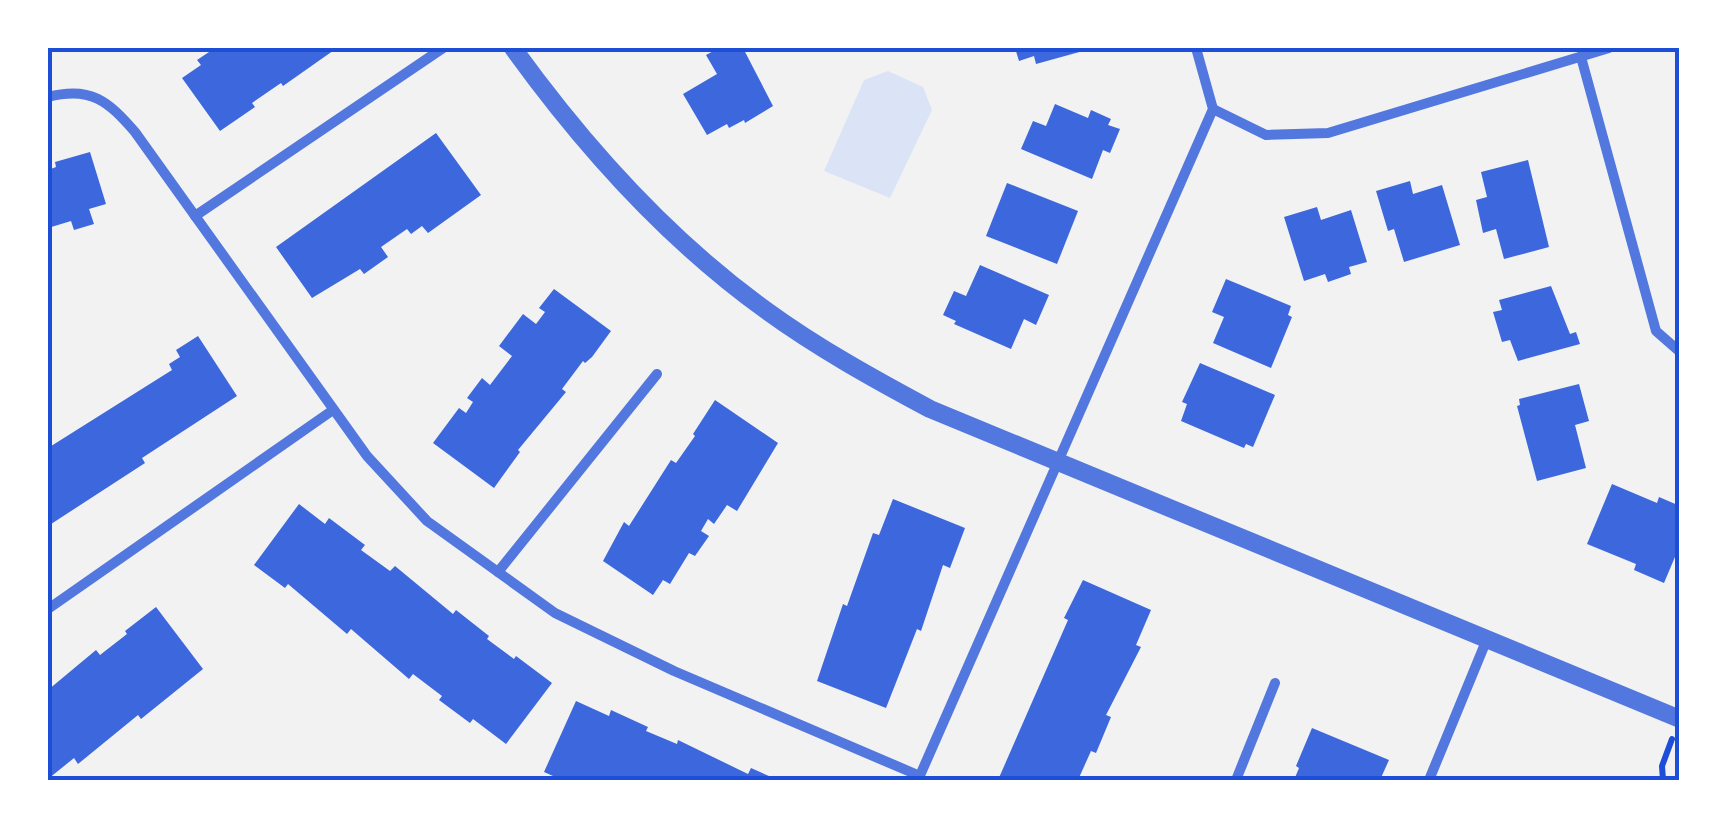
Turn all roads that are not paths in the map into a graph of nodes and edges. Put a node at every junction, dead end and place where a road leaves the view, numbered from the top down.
1 (443, 48) edge
2 (513, 48) edge
3 (1196, 48) edge
4 (1609, 48) edge
5 (1581, 56) junction
6 (48, 97) edge
7 (1213, 109) junction
8 (195, 216) junction
9 (1680, 352) edge
10 (658, 374) dead end
11 (333, 410) junction
12 (1056, 462) junction
13 (498, 572) junction
14 (48, 609) edge
15 (1487, 639) junction
16 (1275, 682) dead end
17 (1677, 727) edge
18 (918, 778) edge
19 (1236, 780) edge
20 (1428, 780) edge

1 - 8 street
2 - 12 street
3 - 7 street
4 - 5 street
5 - 7 street
5 - 9 street
6 - 8 street
7 - 12 street
8 - 11 street
10 - 13 street
11 - 13 street
11 - 14 street
12 - 15 street
12 - 18 street
13 - 18 street
15 - 17 street
15 - 20 street
16 - 19 street

